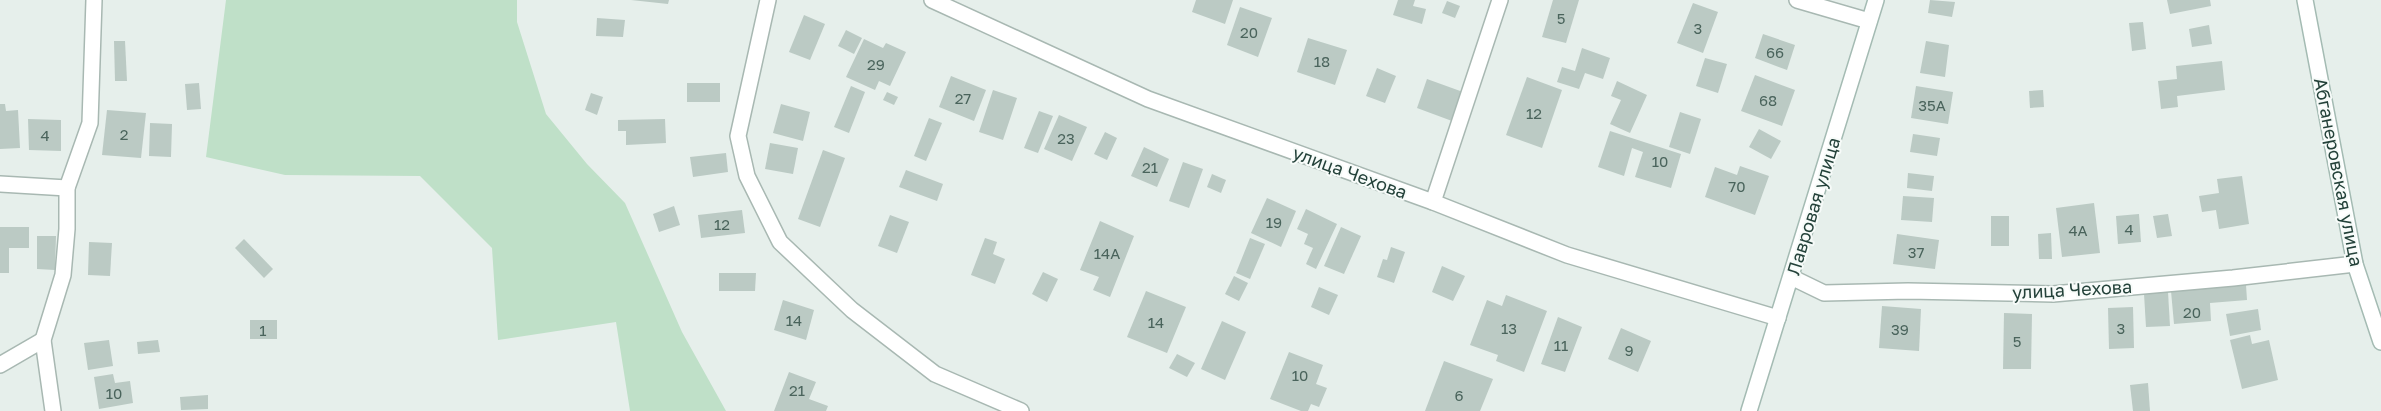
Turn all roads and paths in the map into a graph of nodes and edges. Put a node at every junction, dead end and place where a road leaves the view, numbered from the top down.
1 (94, 0) edge
2 (768, 0) edge
3 (932, 0) edge
4 (1500, 0) edge
5 (1797, 0) edge
6 (1876, 0) edge
7 (2305, 0) edge
8 (1869, 22) junction
9 (0, 184) edge
10 (67, 188) junction
11 (1433, 202) junction
12 (2355, 264) junction
13 (1791, 276) junction
14 (1778, 318) junction
15 (43, 340) junction
16 (2381, 342) edge
17 (0, 365) edge
18 (54, 411) edge
19 (1021, 411) edge
20 (1749, 411) edge

1 - 10 street
2 - 19 street
3 - 11 street, улица Чехова
4 - 11 street
5 - 8 street
6 - 8 street, Лавровая улица
7 - 12 street, Абганеровская улица
8 - 13 street, Лавровая улица
9 - 10 street
10 - 15 street
11 - 14 street, улица Чехова
12 - 13 street, улица Чехова
12 - 16 street, Абганеровская улица
13 - 14 street, Лавровая улица
14 - 20 street, Лавровая улица
15 - 17 street
15 - 18 street

